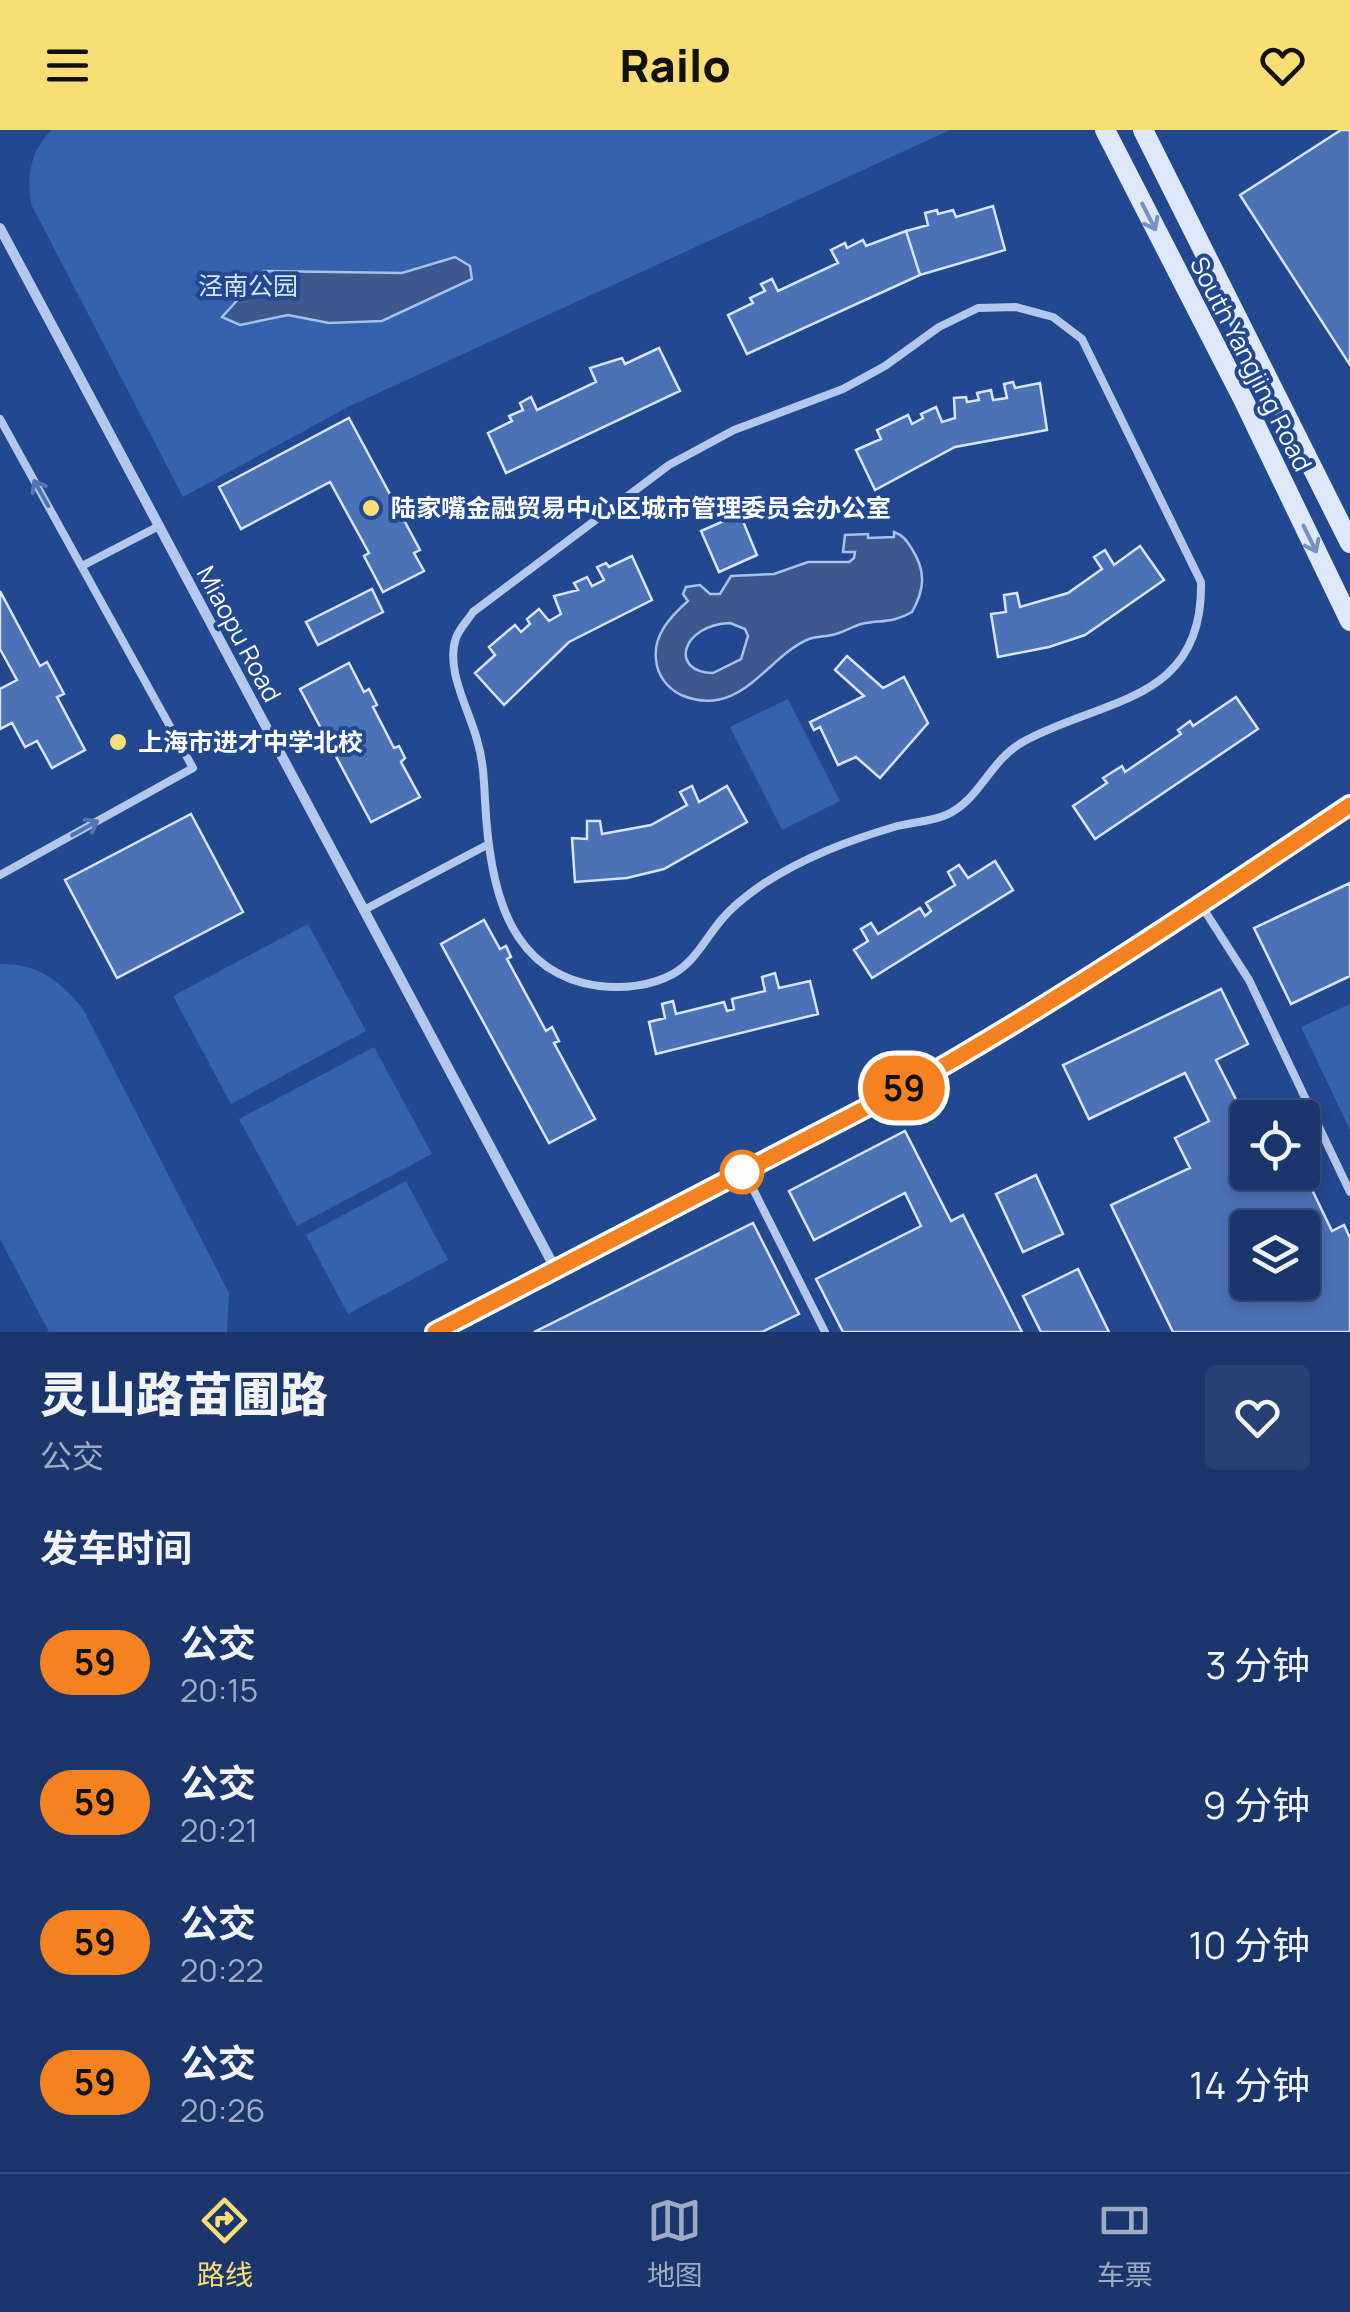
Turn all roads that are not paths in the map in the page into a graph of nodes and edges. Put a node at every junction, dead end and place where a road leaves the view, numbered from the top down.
1 (1104, 130) edge
2 (1142, 130) edge
3 (0, 228) edge
4 (0, 419) edge
5 (159, 526) junction
6 (1350, 543) edge
7 (82, 566) junction
8 (1350, 622) edge
9 (1350, 805) edge
10 (487, 845) junction
11 (0, 875) edge
12 (1201, 905) junction
13 (364, 910) junction
14 (744, 1171) junction
15 (1350, 1192) edge
16 (556, 1270) junction
17 (435, 1332) edge
18 (824, 1332) edge

1 -> 8 main road, South Yangjing Road
2 - 6 main road, South Yangjing Road
3 - 5 street, Miaopu Road
7 -> 4 lane
5 - 7 lane
5 - 13 street, Miaopu Road
11 -> 7 lane
9 - 12 street
10 - 10 lane
10 - 13 lane
12 - 14 street
12 - 15 lane
13 - 16 street, Miaopu Road
14 - 16 street
14 - 18 lane
16 - 17 street

